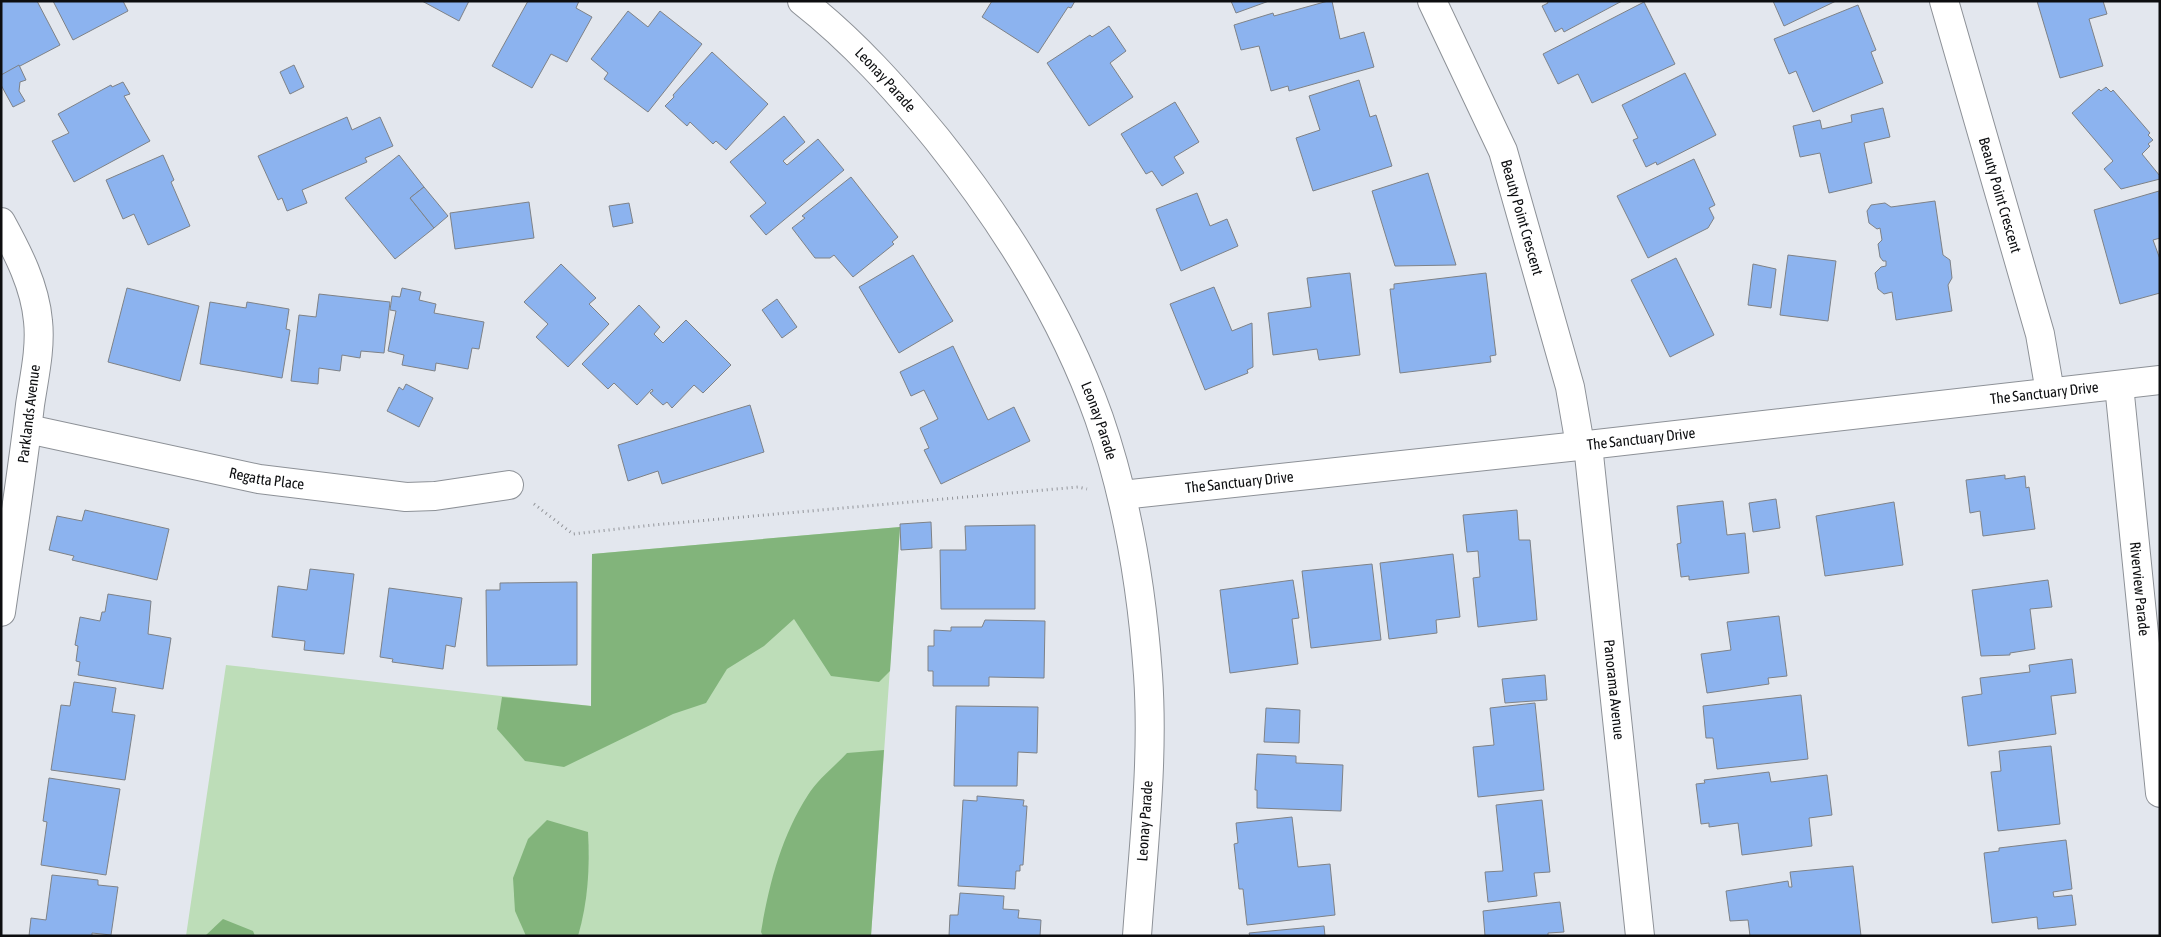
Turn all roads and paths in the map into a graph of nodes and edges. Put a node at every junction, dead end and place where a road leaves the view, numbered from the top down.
1 (802, 1) edge
2 (1432, 1) edge
3 (1944, 1) edge
4 (1, 222) edge
5 (2160, 380) edge
6 (2119, 385) junction
7 (2050, 392) junction
8 (28, 429) junction
9 (1584, 445) junction
10 (509, 485) joint
11 (1122, 495) junction
12 (1, 612) edge
13 (2160, 794) edge
14 (1137, 936) edge
15 (1640, 936) edge

1 - 11 street, Leonay Parade
2 - 9 street, Beauty Point Crescent
3 - 7 street, Beauty Point Crescent
4 - 8 street, Parklands Avenue
5 - 6 street, The Sanctuary Drive
6 - 7 street, The Sanctuary Drive
6 - 13 street, Riverview Parade
7 - 9 street, The Sanctuary Drive
8 - 10 street, Regatta Place
8 - 12 street, Parklands Avenue
9 - 11 street, The Sanctuary Drive
9 - 15 street, Panorama Avenue
10 - 11 path
11 - 14 street, Leonay Parade

